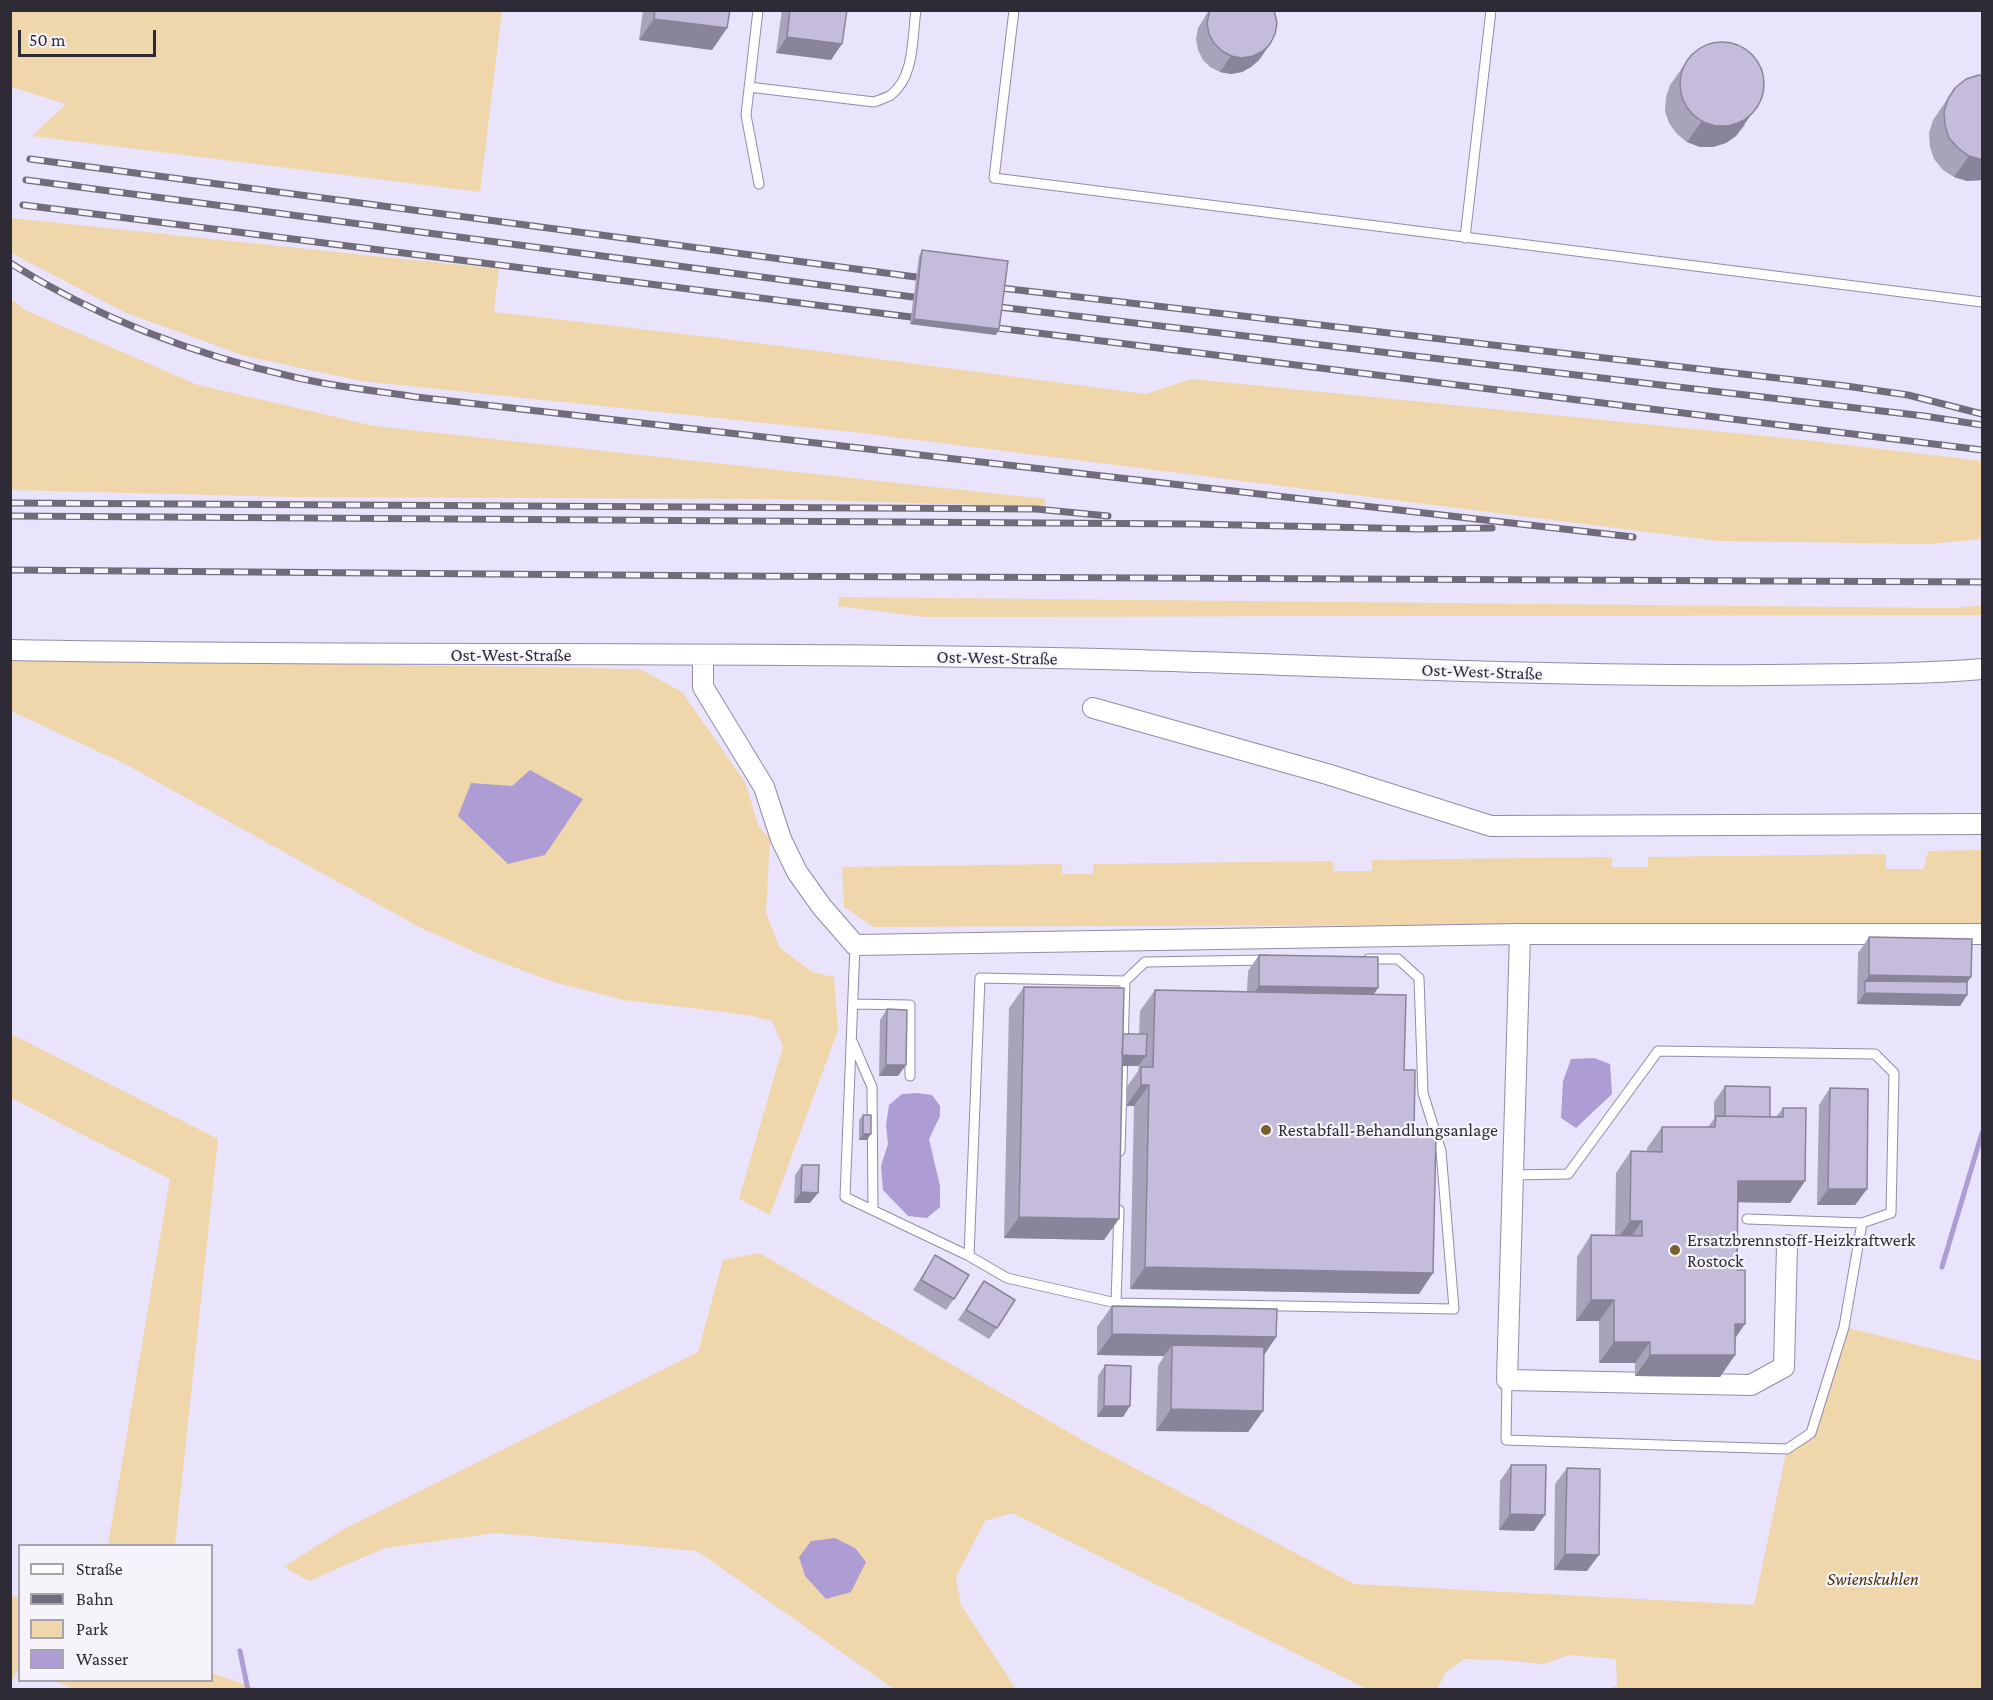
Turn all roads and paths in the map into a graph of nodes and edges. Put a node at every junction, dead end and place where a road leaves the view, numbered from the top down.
1 (758, 10) edge
2 (915, 10) edge
3 (1014, 10) edge
4 (1491, 10) edge
5 (749, 87) junction
6 (759, 184) dead end
7 (1465, 238) junction
8 (1983, 302) edge
9 (10, 650) edge
10 (703, 655) junction
11 (1983, 669) edge
12 (1094, 708) dead end
13 (1983, 824) edge
14 (1520, 934) junction
15 (1983, 934) edge
16 (855, 945) junction
17 (1364, 959) edge
18 (1272, 960) edge
19 (1125, 981) junction
20 (853, 1004) junction
21 (851, 1039) junction
22 (910, 1076) dead end
23 (1120, 1160) edge
24 (1512, 1174) junction
25 (1119, 1196) edge
26 (873, 1210) junction
27 (1747, 1219) dead end
28 (1862, 1223) junction
29 (1787, 1245) dead end
30 (969, 1256) junction
31 (1116, 1304) junction
32 (1507, 1380) junction

1 - 5 lane
2 - 5 lane
3 - 7 lane
4 - 7 lane
5 - 6 lane
7 - 8 lane
9 - 10 street, Ost-West-Straße
10 - 11 street, Ost-West-Straße
10 - 16 street
12 - 13 street
14 - 15 street
14 - 16 street
14 - 24 street
16 - 20 lane
17 - 31 lane
18 - 19 lane
19 - 23 lane
19 - 30 lane
20 - 21 lane
20 - 22 lane
21 - 26 lane
21 - 26 lane
24 - 28 lane
24 - 32 street
25 - 31 lane
26 - 30 lane
27 - 28 lane
28 - 32 lane
29 - 32 street
30 - 31 lane

